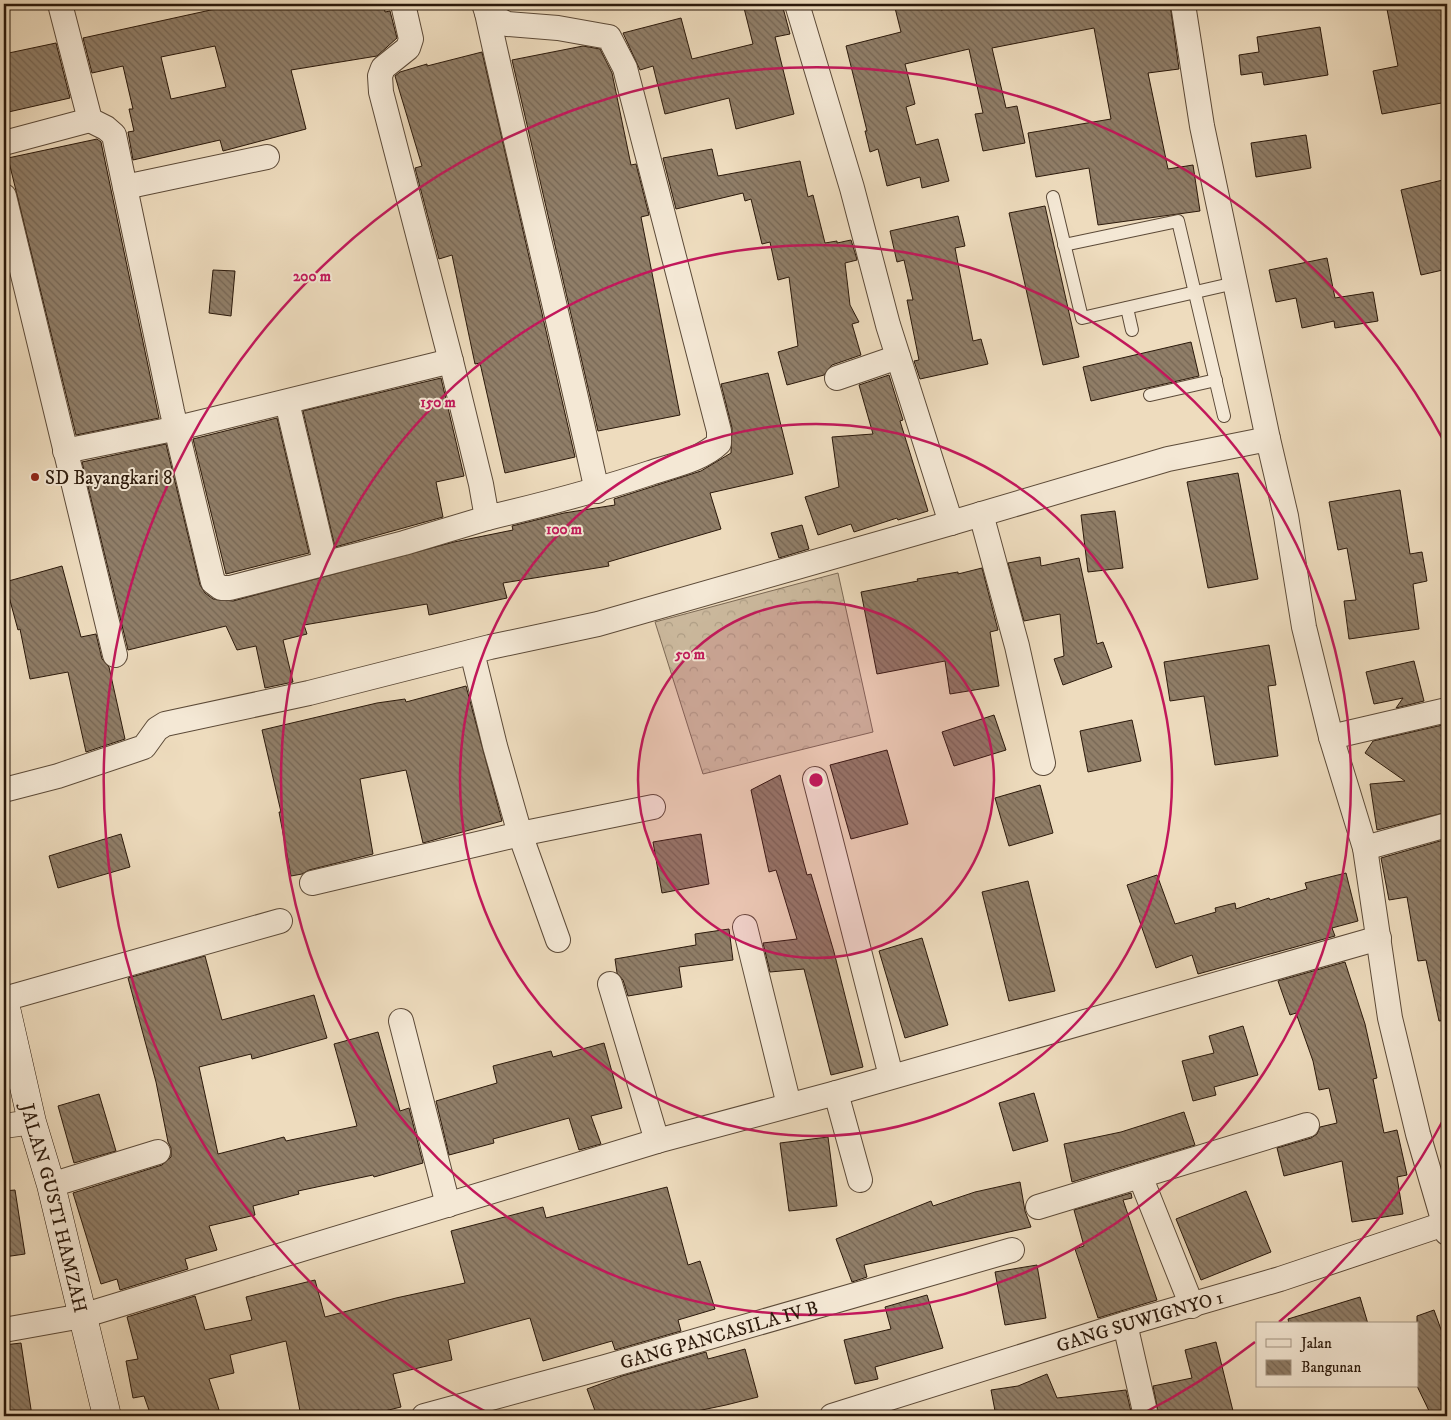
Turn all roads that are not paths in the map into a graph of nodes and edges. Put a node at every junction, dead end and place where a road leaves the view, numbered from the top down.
1 (60, 4) edge
2 (403, 4) edge
3 (797, 4) edge
4 (1183, 4) edge
5 (485, 8) edge
6 (90, 120) junction
7 (4, 143) edge
8 (267, 157) dead end
9 (125, 187) junction
10 (4, 196) edge
11 (1053, 197) dead end
12 (1064, 245) junction
13 (1235, 283) junction
14 (1195, 292) junction
15 (1127, 308) junction
16 (1132, 330) dead end
17 (898, 357) junction
18 (451, 361) junction
19 (836, 378) dead end
20 (1216, 380) junction
21 (1150, 395) dead end
22 (287, 402) junction
23 (1224, 416) dead end
24 (178, 428) junction
25 (1268, 439) junction
26 (65, 452) junction
27 (597, 491) junction
28 (981, 514) junction
29 (487, 518) junction
30 (952, 523) junction
31 (325, 562) junction
32 (472, 652) junction
33 (115, 655) dead end
34 (1447, 710) edge
35 (1331, 737) junction
36 (1043, 763) dead end
37 (816, 779) dead end
38 (4, 790) edge
39 (652, 807) dead end
40 (1447, 825) edge
41 (520, 834) junction
42 (1365, 848) junction
43 (312, 883) dead end
44 (280, 921) dead end
45 (745, 927) dead end
46 (1379, 938) junction
47 (558, 940) dead end
48 (610, 984) dead end
49 (4, 999) edge
50 (401, 1021) dead end
51 (891, 1076) junction
52 (836, 1093) junction
53 (789, 1105) junction
54 (32, 1122) junction
55 (1307, 1125) dead end
56 (4, 1126) edge
57 (657, 1141) junction
58 (158, 1152) dead end
59 (1140, 1176) junction
60 (860, 1180) dead end
61 (51, 1185) junction
62 (448, 1205) junction
63 (1038, 1206) dead end
64 (1447, 1227) edge
65 (1012, 1250) dead end
66 (1192, 1306) junction
67 (82, 1316) junction
68 (1125, 1324) junction
69 (4, 1330) edge
70 (107, 1416) edge
71 (424, 1416) edge
72 (832, 1416) edge
73 (1146, 1416) edge

1 - 6 street
2 - 18 street
3 - 17 street
4 - 13 street
5 - 27 street
5 - 27 street
6 - 7 street
6 - 9 street
8 - 9 street
9 - 24 street
10 - 26 street
11 - 12 lane
12 - 14 lane
12 - 15 lane
13 - 14 lane
13 - 25 street
14 - 15 lane
14 - 20 lane
15 - 16 lane
17 - 19 street
17 - 30 street
18 - 22 street
18 - 29 street
20 - 21 lane
20 - 23 lane
22 - 24 street
22 - 31 street
24 - 26 street
24 - 31 street
25 - 28 street
25 - 35 street
26 - 33 street
27 - 29 street
28 - 30 street
28 - 36 street
29 - 31 street
30 - 32 street
32 - 38 street
32 - 41 street
34 - 35 street
35 - 42 street
37 - 51 street
39 - 41 street
40 - 42 street
41 - 43 street
41 - 47 street
42 - 46 street
44 - 49 street
45 - 53 street
46 - 51 street
46 - 64 street
48 - 57 street
49 - 54 street, JALAN GUSTI HAMZAH
50 - 62 street
51 - 52 street
52 - 53 street
52 - 60 street
53 - 57 street
54 - 56 street
54 - 61 street, JALAN GUSTI HAMZAH
55 - 59 street
57 - 62 street
58 - 61 street
59 - 63 street
59 - 66 street
61 - 67 street, JALAN GUSTI HAMZAH
62 - 67 street
64 - 66 street, GANG SUWIGNYO 1
65 - 71 street, GANG PANCASILA IV B
66 - 68 street, GANG SUWIGNYO 1
67 - 69 street
67 - 70 street, JALAN GUSTI HAMZAH
68 - 72 street, GANG SUWIGNYO 1
68 - 73 street

